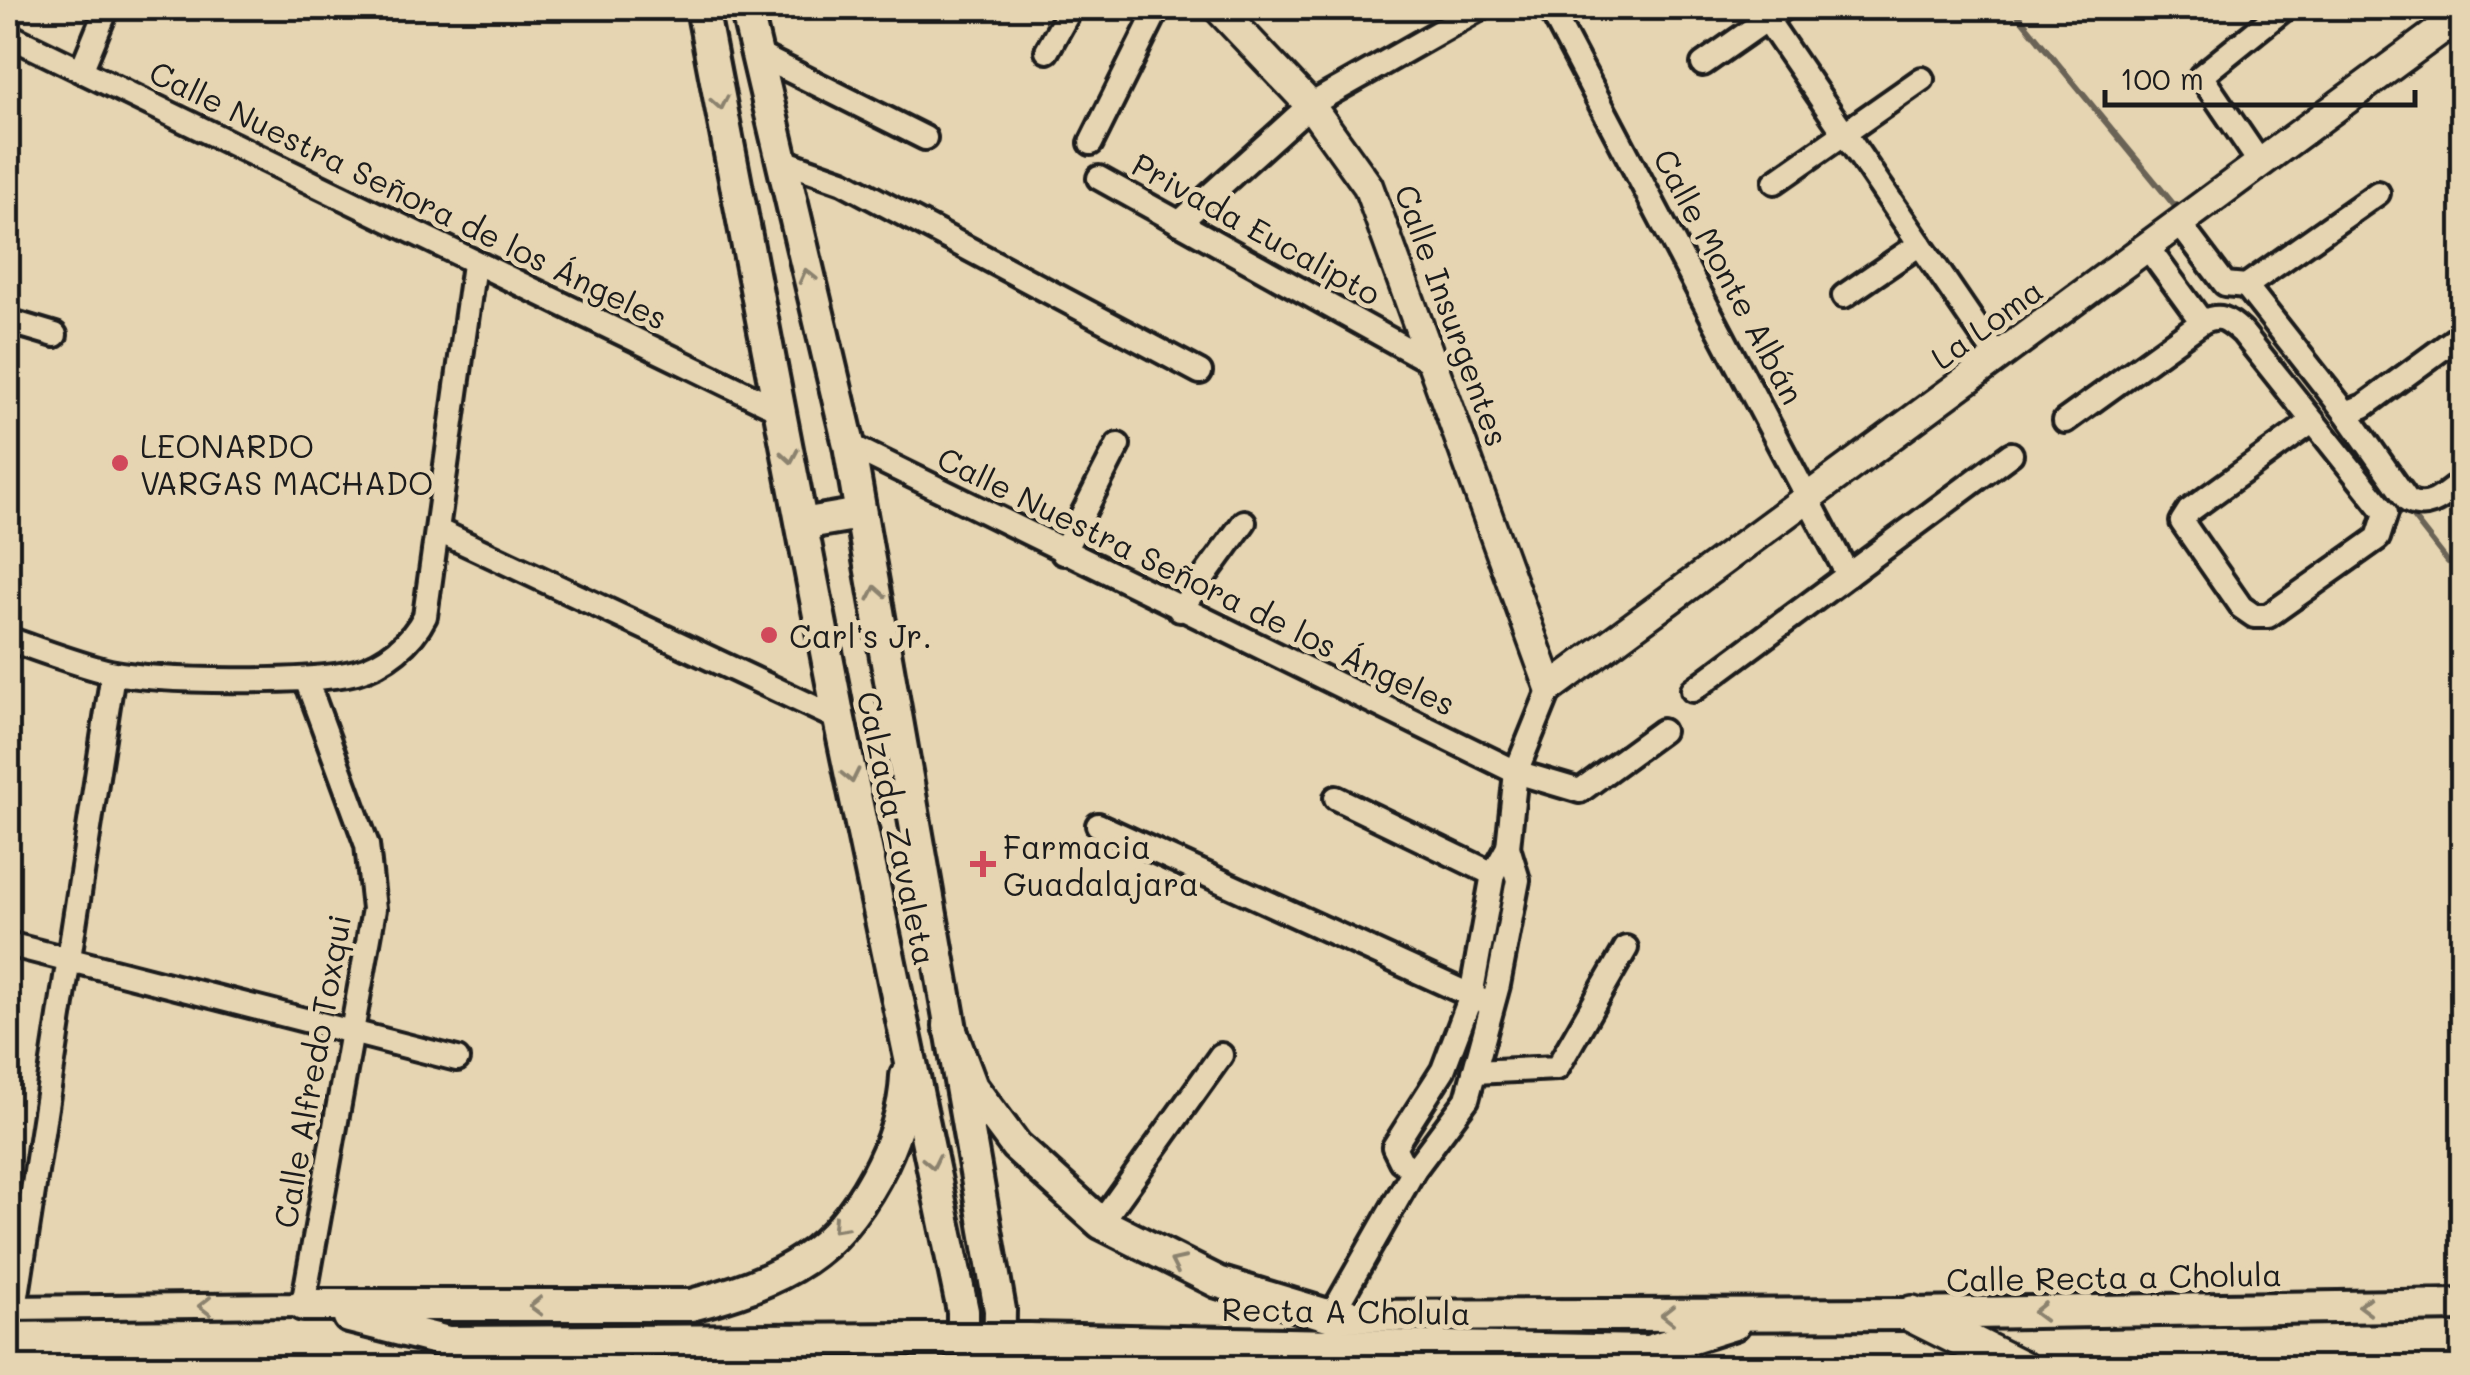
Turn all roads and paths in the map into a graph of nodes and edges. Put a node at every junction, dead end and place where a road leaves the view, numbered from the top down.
1 (107, 8) edge
2 (702, 8) edge
3 (746, 8) edge
4 (1071, 8) edge
5 (1158, 8) edge
6 (1218, 8) edge
7 (1481, 8) edge
8 (1550, 8) edge
9 (2284, 8) edge
10 (1770, 11) edge
11 (2462, 14) edge
12 (8, 35) edge
13 (1047, 51) dead end
14 (756, 52) junction
15 (1704, 64) dead end
16 (81, 71) junction
17 (1922, 80) dead end
18 (1310, 106) junction
19 (1844, 134) junction
20 (925, 138) dead end
21 (1092, 142) dead end
22 (778, 159) junction
23 (2260, 164) junction
24 (1099, 178) dead end
25 (1775, 182) dead end
26 (2378, 192) dead end
27 (1178, 223) junction
28 (2179, 223) junction
29 (1920, 244) junction
30 (2148, 248) junction
31 (474, 264) junction
32 (2246, 286) junction
33 (1844, 296) dead end
34 (8, 321) edge
35 (2202, 322) junction
36 (2462, 334) edge
37 (54, 335) dead end
38 (1998, 357) junction
39 (1436, 365) junction
40 (1200, 372) dead end
41 (782, 411) junction
42 (2346, 413) junction
43 (2313, 421) junction
44 (2064, 422) dead end
45 (849, 445) junction
46 (1118, 446) dead end
47 (2011, 454) dead end
48 (2462, 482) edge
49 (1810, 496) junction
50 (860, 514) junction
51 (1244, 522) dead end
52 (802, 524) junction
53 (439, 531) junction
54 (1063, 553) junction
55 (1848, 576) junction
56 (1180, 610) junction
57 (8, 639) edge
58 (113, 672) junction
59 (306, 679) junction
60 (1550, 688) junction
61 (1693, 690) dead end
62 (839, 719) junction
63 (1662, 731) dead end
64 (1516, 772) junction
65 (1336, 798) dead end
66 (1098, 824) dead end
67 (1508, 847) junction
68 (1493, 874) junction
69 (8, 944) edge
70 (1626, 948) dead end
71 (69, 960) junction
72 (1482, 1001) junction
73 (948, 1026) junction
74 (351, 1035) junction
75 (907, 1043) junction
76 (1221, 1055) dead end
77 (457, 1059) dead end
78 (1474, 1072) junction
79 (1414, 1170) junction
80 (1101, 1223) junction
81 (14, 1266) edge
82 (2462, 1304) edge
83 (302, 1305) junction
84 (12, 1308) edge
85 (1912, 1314) junction
86 (1766, 1315) junction
87 (1330, 1316) junction
88 (963, 1368) edge
89 (999, 1368) edge
90 (2020, 1368) edge

1 - 16 street
2 -> 41 main road, Calzada Zavaleta
3 - 14 main road, Calzada Zavaleta
4 - 13 street
5 - 21 street
6 - 18 street, Calle Insurgentes
7 - 18 street
8 - 49 street, Calle Monte Albán
9 - 23 street
10 - 15 street
10 - 19 street
11 - 23 street, La Loma
12 - 16 street, Calle Nuestra Señora de los Ángeles
14 - 20 street
14 - 22 main road, Calzada Zavaleta
16 - 31 street, Calle Nuestra Señora de los Ángeles
17 - 19 street
18 - 27 street
18 - 39 street, Calle Insurgentes
19 - 25 street
19 - 29 street
22 - 40 street
45 -> 22 main road, Calzada Zavaleta
23 - 28 street, La Loma
24 - 27 street, Privada Eucalipto
26 - 32 street
27 - 39 street, Privada Eucalipto
28 - 30 street, La Loma
28 - 32 street
29 - 33 street
29 - 38 street
30 - 35 street
30 - 38 street, La Loma
31 - 41 street, Calle Nuestra Señora de los Ángeles
31 - 53 street
32 - 42 street
34 - 37 street
35 - 43 street
35 - 44 street
36 - 42 street
38 - 49 street, La Loma
39 - 60 street, Calle Insurgentes
41 -> 52 main road, Calzada Zavaleta
42 - 48 street
43 - 43 street
45 - 50 main road, Calzada Zavaleta
45 - 54 street, Calle Nuestra Señora de los Ángeles
46 - 54 street
47 - 55 street
49 - 55 street, Calle Monte Albán
49 - 60 street, La Loma
50 - 52 main road
73 -> 50 main road, Calzada Zavaleta
51 - 56 street
52 - 62 main road, Calzada Zavaleta
53 - 59 street
53 - 62 street
54 - 56 street, Calle Nuestra Señora de los Ángeles
55 - 61 street
56 - 64 street, Calle Nuestra Señora de los Ángeles
57 - 58 street
58 - 59 street
58 - 71 street
59 - 74 street, Calle Alfredo Toxqui
60 - 64 street
62 -> 75 main road, Calzada Zavaleta
63 - 64 street, Calle Nuestra Señora de los Ángeles
64 - 67 street
65 - 68 street
66 - 72 street
67 - 68 street
67 - 72 street
68 - 72 street
69 - 71 street
70 - 78 street
71 - 74 street
71 - 81 street
72 - 78 street
72 - 79 street
73 - 80 main road, Calle Recta a Cholula
73 - 89 main road, Calzada Zavaleta
74 - 77 street
74 - 83 street, Calle Alfredo Toxqui
75 -> 83 main road
75 -> 88 main road, Calzada Zavaleta
76 - 80 street
78 - 79 street
79 - 87 street
87 -> 80 main road, Calle Recta a Cholula
81 - 84 street
82 -> 85 main road, Calle Recta a Cholula
83 -> 84 street
83 - 86 main road, Recta A Cholula, bridge
85 - 86 main road, Calle Recta a Cholula
85 - 90 main road
86 -> 87 main road, Calle Recta a Cholula

